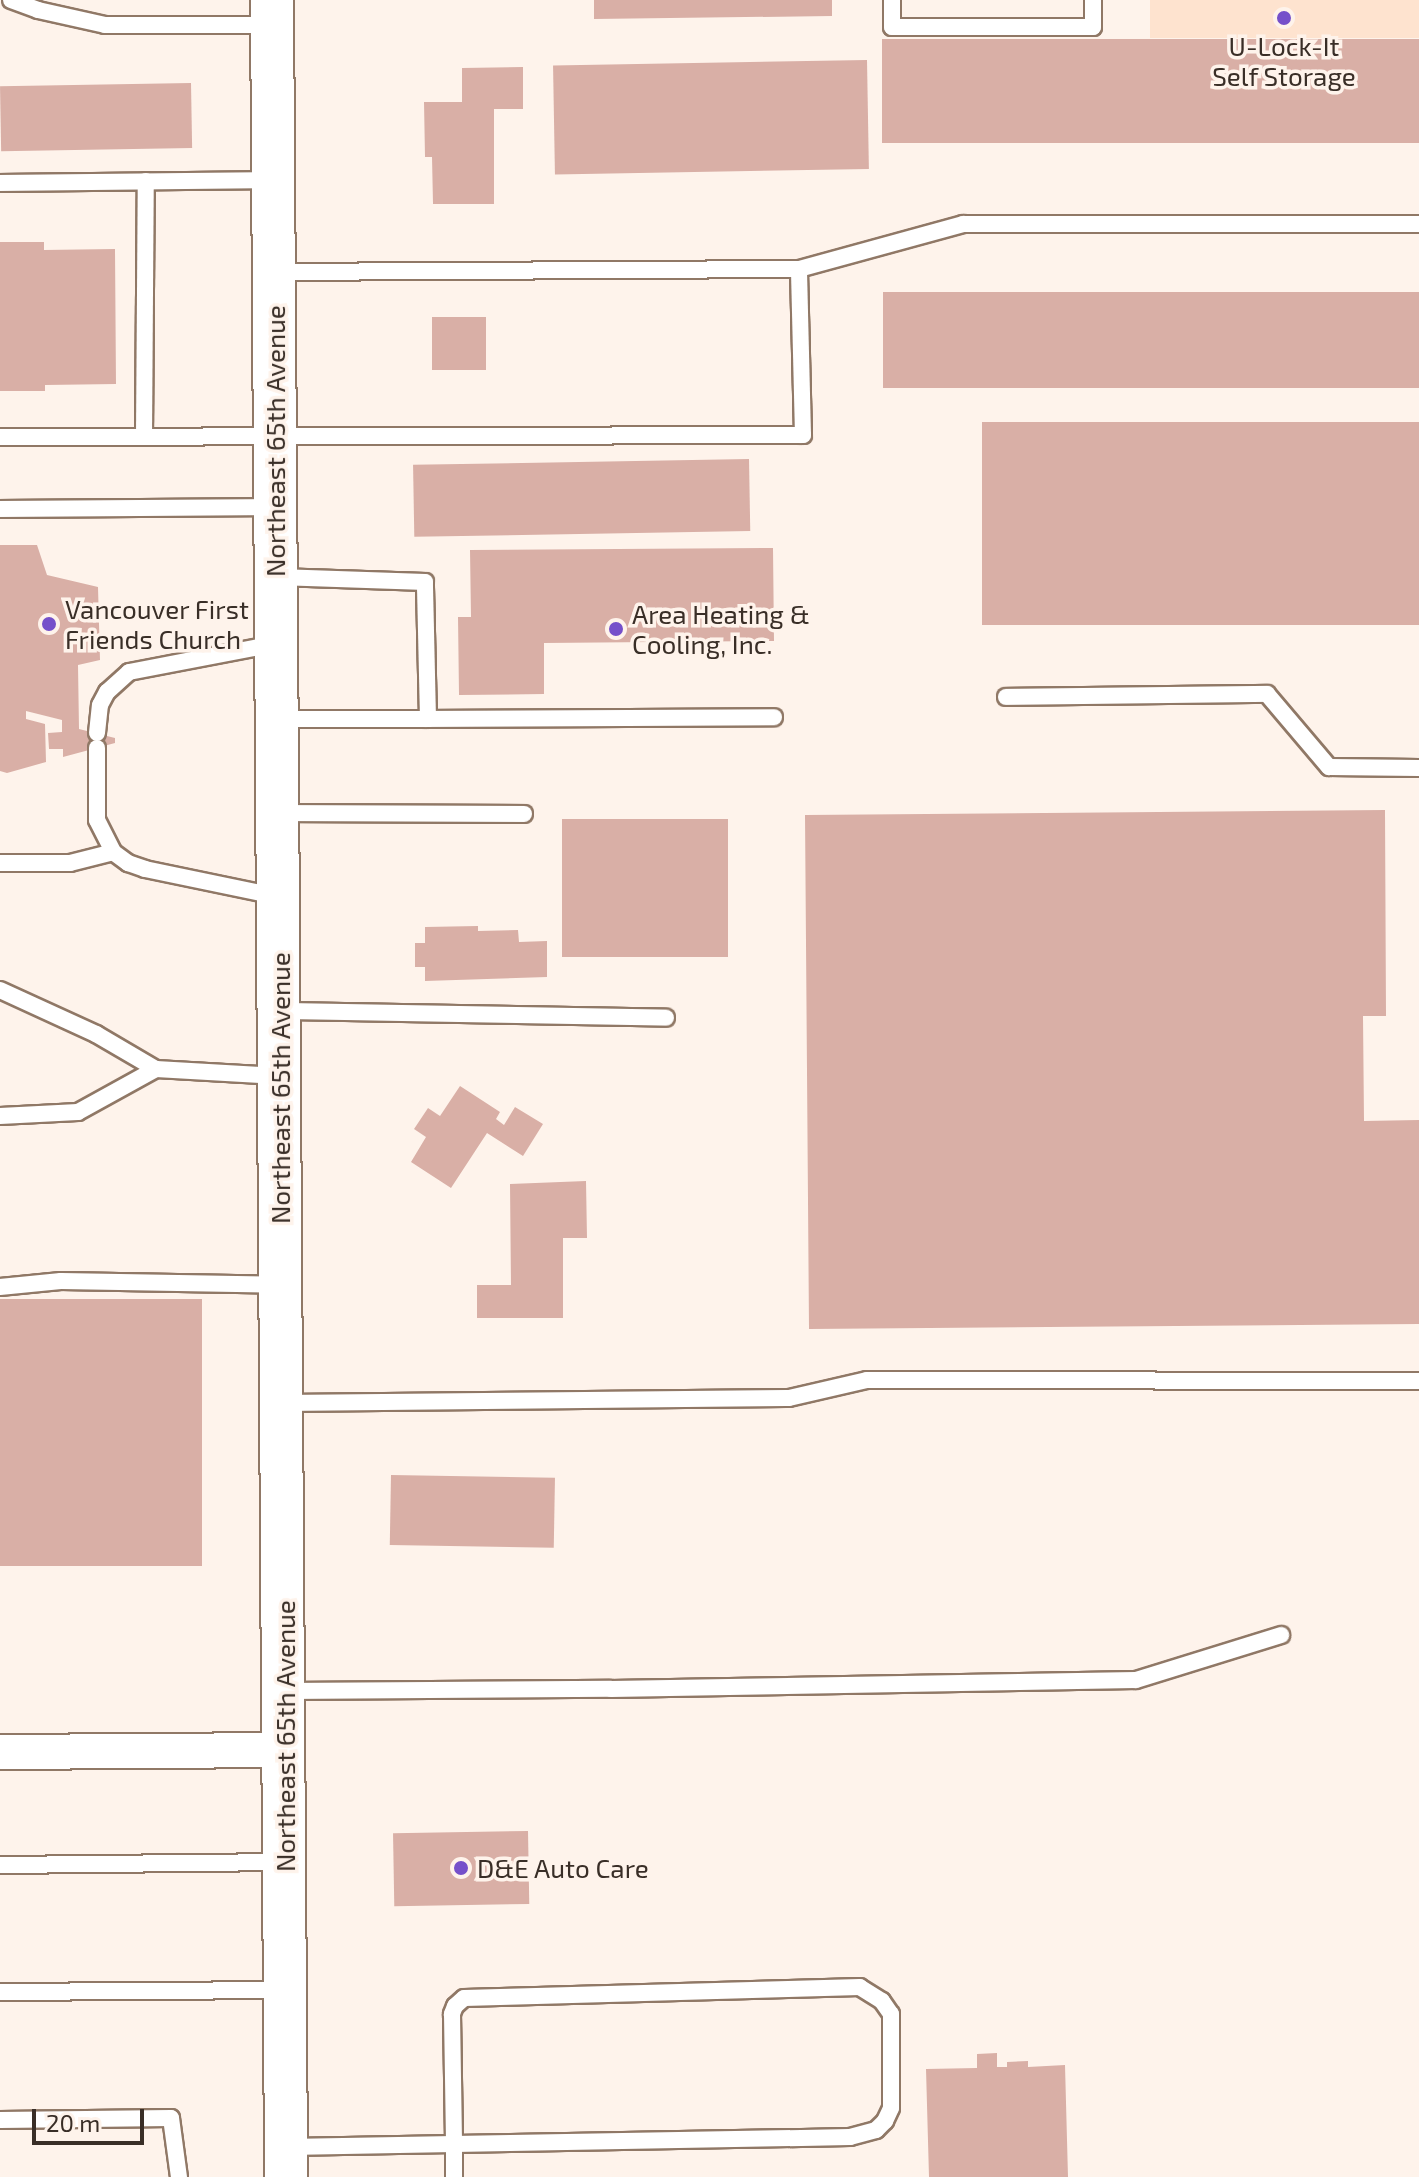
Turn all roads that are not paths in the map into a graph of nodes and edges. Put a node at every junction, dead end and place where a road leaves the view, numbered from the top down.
1 (11, 0) edge
2 (892, 0) edge
3 (1093, 0) edge
4 (272, 13) edge
5 (273, 180) junction
6 (146, 181) junction
7 (0, 183) edge
8 (1419, 224) edge
9 (799, 269) junction
10 (274, 272) junction
11 (275, 434) junction
12 (144, 436) junction
13 (0, 437) edge
14 (276, 507) junction
15 (0, 509) edge
16 (276, 577) junction
17 (277, 643) junction
18 (1006, 697) dead end
19 (774, 717) dead end
20 (277, 719) junction
21 (428, 719) junction
22 (1419, 768) edge
23 (278, 813) junction
24 (524, 814) dead end
25 (113, 852) junction
26 (0, 863) edge
27 (279, 897) junction
28 (0, 990) edge
29 (279, 1011) junction
30 (666, 1018) dead end
31 (156, 1069) junction
32 (280, 1076) junction
33 (0, 1116) edge
34 (282, 1285) junction
35 (0, 1287) edge
36 (1419, 1381) edge
37 (282, 1403) junction
38 (1281, 1635) dead end
39 (285, 1691) junction
40 (285, 1750) junction
41 (0, 1752) edge
42 (285, 1862) junction
43 (0, 1865) edge
44 (286, 1990) junction
45 (0, 1992) edge
46 (0, 2120) edge
47 (454, 2144) junction
48 (286, 2162) edge
49 (179, 2177) edge
50 (454, 2177) edge

1 - 4 lane
2 - 3 lane
4 - 5 street, Northeast 65th Avenue
5 - 6 lane
5 - 10 street, Northeast 65th Avenue
6 - 7 lane
6 - 12 lane
8 - 9 lane
9 - 10 lane
9 - 11 lane
10 - 11 street, Northeast 65th Avenue
11 - 12 lane
11 - 14 street, Northeast 65th Avenue
12 - 13 lane
14 - 15 lane
14 - 16 street, Northeast 65th Avenue
16 - 17 street, Northeast 65th Avenue
16 - 21 lane
17 - 20 street, Northeast 65th Avenue
17 - 25 lane
18 - 22 lane
19 - 21 lane
20 - 21 lane
20 - 23 street, Northeast 65th Avenue
23 - 24 lane
23 - 27 street, Northeast 65th Avenue
25 - 26 lane
25 - 27 lane
27 - 29 street, Northeast 65th Avenue
28 - 31 lane
29 - 30 lane
29 - 32 street, Northeast 65th Avenue
31 - 32 lane
31 - 33 lane
32 - 34 street, Northeast 65th Avenue
34 - 35 lane
34 - 37 street, Northeast 65th Avenue
36 - 37 lane
37 - 39 street, Northeast 65th Avenue
38 - 39 lane
39 - 40 street, Northeast 65th Avenue
40 - 41 street
40 - 42 street, Northeast 65th Avenue
42 - 43 lane
42 - 44 street, Northeast 65th Avenue
44 - 45 lane
44 - 48 street, Northeast 65th Avenue
46 - 49 lane
47 - 47 lane
47 - 48 lane
47 - 50 lane

